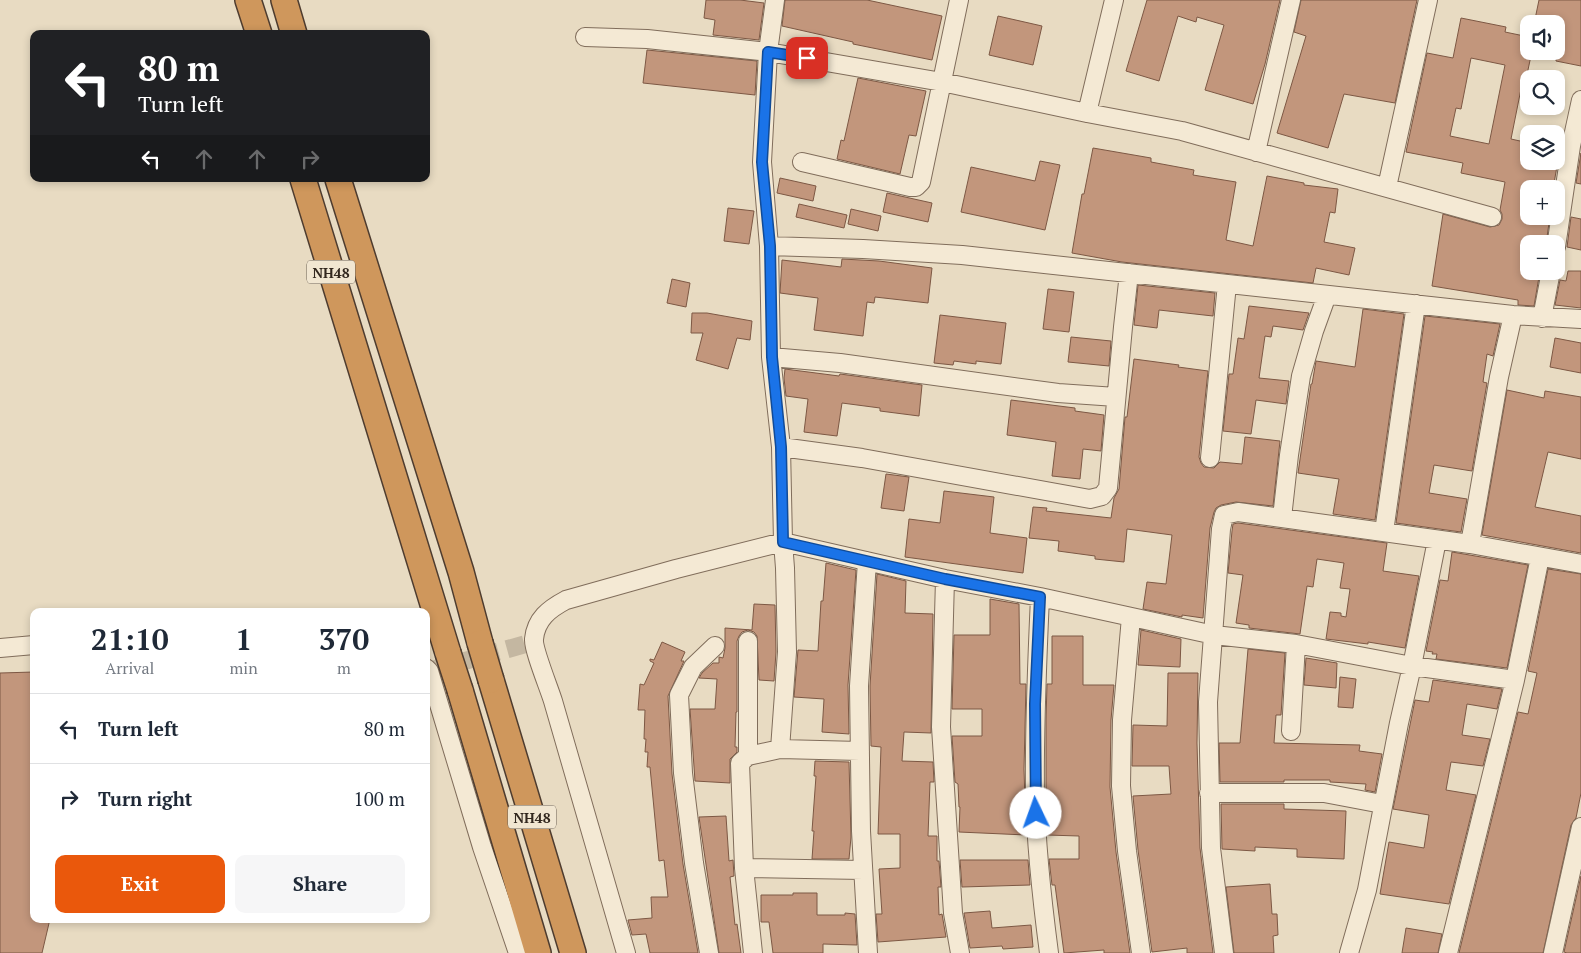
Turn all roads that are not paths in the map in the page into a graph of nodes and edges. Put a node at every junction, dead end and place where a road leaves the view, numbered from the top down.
1 (248, 0) edge
2 (284, 0) edge
3 (775, 0) edge
4 (959, 0) edge
5 (1114, 0) edge
6 (1291, 0) edge
7 (1428, 0) edge
8 (257, 30) edge
9 (293, 30) edge
10 (585, 37) dead end
11 (768, 52) junction
12 (942, 82) junction
13 (1581, 100) edge
14 (1087, 113) junction
15 (1576, 147) edge
16 (1256, 152) junction
17 (802, 162) dead end
18 (304, 182) edge
19 (339, 182) edge
20 (1387, 187) junction
21 (1492, 217) dead end
22 (1558, 235) edge
23 (770, 246) junction
24 (1129, 273) junction
25 (1550, 280) edge
26 (1227, 284) junction
27 (1327, 295) junction
28 (1416, 304) junction
29 (1513, 315) junction
30 (1542, 318) junction
31 (1581, 319) edge
32 (772, 357) junction
33 (1116, 397) junction
34 (781, 447) junction
35 (1210, 458) dead end
36 (1282, 518) junction
37 (1384, 532) junction
38 (1438, 540) junction
39 (783, 542) junction
40 (1470, 544) junction
41 (1540, 557) junction
42 (867, 561) junction
43 (1581, 564) edge
44 (945, 579) junction
45 (1040, 597) junction
46 (1131, 617) junction
47 (1214, 635) junction
48 (748, 641) dead end
49 (1296, 644) junction
50 (30, 645) edge
51 (715, 646) dead end
52 (0, 648) edge
53 (1412, 666) junction
54 (430, 677) edge
55 (1515, 680) junction
56 (1292, 731) dead end
57 (780, 749) junction
58 (860, 751) junction
59 (748, 756) junction
60 (1209, 793) junction
61 (1382, 804) junction
62 (1581, 827) edge
63 (744, 868) junction
64 (863, 870) junction
65 (518, 953) edge
66 (538, 953) edge
67 (573, 953) edge
68 (626, 953) edge
69 (709, 953) edge
70 (753, 953) edge
71 (868, 953) edge
72 (960, 953) edge
73 (1048, 953) edge
74 (1141, 953) edge
75 (1224, 953) edge
76 (1349, 953) edge
77 (1448, 953) edge
78 (1553, 953) edge

1 - 8 highway
2 - 9 highway
3 - 11 street
4 - 12 street
5 - 14 street
6 - 16 street
7 - 20 street
10 - 11 street
11 - 12 street
11 - 23 street
12 - 14 street
12 - 17 street
13 - 15 street
14 - 16 street
15 - 22 street
16 - 20 street
18 - 66 highway, NH48, bridge
19 - 67 highway, NH48, bridge
20 - 21 street
23 - 24 street
23 - 32 street
24 - 26 street
24 - 33 street
25 - 30 street
26 - 27 street
26 - 35 street
27 - 28 street
27 - 36 street
28 - 29 street
28 - 37 street
29 - 30 street
29 - 40 street
30 - 31 street
32 - 33 street
32 - 34 street
33 - 34 street
34 - 39 street
36 - 37 street
36 - 47 street
37 - 38 street
38 - 40 street
38 - 53 street
39 - 42 street
39 - 57 street
39 - 68 street
40 - 41 street
41 - 43 street
41 - 55 street
42 - 44 street
42 - 58 street
44 - 45 street
44 - 72 street
45 - 46 street
45 - 73 street
46 - 47 street
46 - 74 street
47 - 49 street
47 - 60 street
48 - 59 street
49 - 53 street
49 - 56 street
50 - 52 street
51 - 69 street
53 - 55 street
53 - 61 street
54 - 65 street
55 - 77 street
57 - 58 street
57 - 59 street
58 - 64 street
59 - 63 street
60 - 61 street
60 - 75 street
61 - 76 street
62 - 78 street
63 - 64 street
63 - 70 street
64 - 71 street

